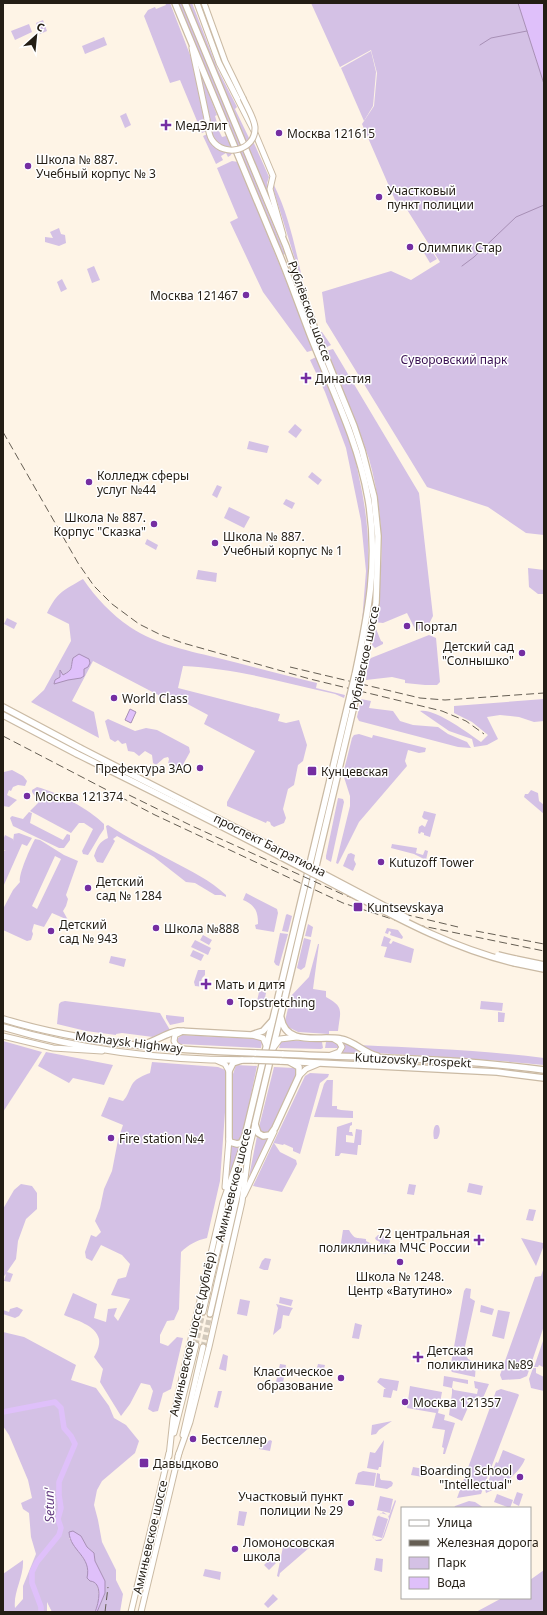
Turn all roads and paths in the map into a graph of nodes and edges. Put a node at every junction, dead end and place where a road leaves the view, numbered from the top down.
1 (175, 3) edge
2 (184, 3) edge
3 (197, 3) edge
4 (204, 3) edge
5 (191, 43) junction
6 (286, 246) junction
7 (358, 676) junction
8 (353, 696) junction
9 (3, 707) edge
10 (3, 715) edge
11 (515, 961) junction
12 (544, 964) edge
13 (544, 969) edge
14 (280, 1016) junction
15 (274, 1018) junction
16 (3, 1019) edge
17 (3, 1027) edge
18 (183, 1031) junction
19 (251, 1035) junction
20 (3, 1036) edge
21 (299, 1037) junction
22 (331, 1039) junction
23 (134, 1046) junction
24 (267, 1047) junction
25 (273, 1048) junction
26 (186, 1050) junction
27 (113, 1051) junction
28 (282, 1054) joint
29 (324, 1056) junction
30 (264, 1057) joint
31 (211, 1059) junction
32 (395, 1059) junction
33 (242, 1060) junction
34 (290, 1062) junction
35 (320, 1063) junction
36 (229, 1070) junction
37 (544, 1070) edge
38 (267, 1075) joint
39 (299, 1076) junction
40 (544, 1078) edge
41 (255, 1124) junction
42 (276, 1128) junction
43 (245, 1136) junction
44 (229, 1139) junction
45 (243, 1145) junction
46 (249, 1148) junction
47 (223, 1202) junction
48 (242, 1202) junction
49 (203, 1312) tunnel mouth
50 (210, 1314) tunnel mouth
51 (196, 1345) tunnel mouth
52 (203, 1347) tunnel mouth
53 (169, 1456) junction
54 (178, 1456) junction
55 (132, 1612) edge
56 (141, 1612) edge

1 - 5 main road, Рублёвское шоссе
2 - 6 main road, Рублёвское шоссе
3 - 6 main road
4 - 5 main road, bridge
5 - 7 main road, Рублёвское шоссе
6 - 7 main road, Рублёвское шоссе
7 - 8 main road, Рублёвское шоссе, bridge
8 - 14 main road, Рублёвское шоссе
8 - 15 main road, Рублёвское шоссе
9 - 11 main road, проспект Багратиона, bridge
10 - 11 main road, проспект Багратиона, bridge
11 - 12 main road, проспект Багратиона
11 - 13 main road, проспект Багратиона
14 - 21 main road
14 - 25 main road, Рублёвское шоссе
15 - 19 main road
15 - 24 main road, Рублёвское шоссе
16 - 23 main road, Mozhaysk Highway
17 - 27 main road, Mozhaysk Highway
18 - 19 main road
18 - 23 main road
18 - 26 main road
19 - 24 main road
20 - 27 main road
21 - 22 main road
21 - 25 main road
22 - 29 main road
22 - 32 main road
23 - 26 main road, Mozhaysk Highway
24 - 30 main road, Рублёвское шоссе
25 - 38 main road, Рублёвское шоссе
26 - 28 main road, Mozhaysk Highway, bridge
27 - 31 main road, Mozhaysk Highway
28 - 29 main road, Kutuzovsky Prospekt
29 - 32 main road, Kutuzovsky Prospekt
30 - 43 main road, Аминьевское шоссе
31 - 33 main road, Mozhaysk Highway
31 - 36 main road
32 - 37 main road, Kutuzovsky Prospekt
33 - 34 main road, Mozhaysk Highway, bridge
33 - 36 main road
34 - 35 main road, Kutuzovsky Prospekt
34 - 39 main road
35 - 39 main road
35 - 40 main road, Kutuzovsky Prospekt
36 - 44 main road
38 - 41 main road, Аминьевское шоссе
39 - 42 main road
41 - 42 main road
41 - 46 main road, Аминьевское шоссе
42 - 48 main road
43 - 44 main road
43 - 45 main road, Аминьевское шоссе
44 - 47 main road
45 - 47 main road, Аминьевское шоссе (дублёр)
45 - 49 main road, Аминьевское шоссе
46 - 48 main road, Аминьевское шоссе (дублёр)
46 - 50 main road, Аминьевское шоссе
47 - 53 main road, Аминьевское шоссе (дублёр)
48 - 54 main road, Аминьевское шоссе (дублёр)
51 - 53 main road, Аминьевское шоссе
52 - 54 main road, Аминьевское шоссе
53 - 55 main road, Аминьевское шоссе
54 - 56 main road, Аминьевское шоссе

